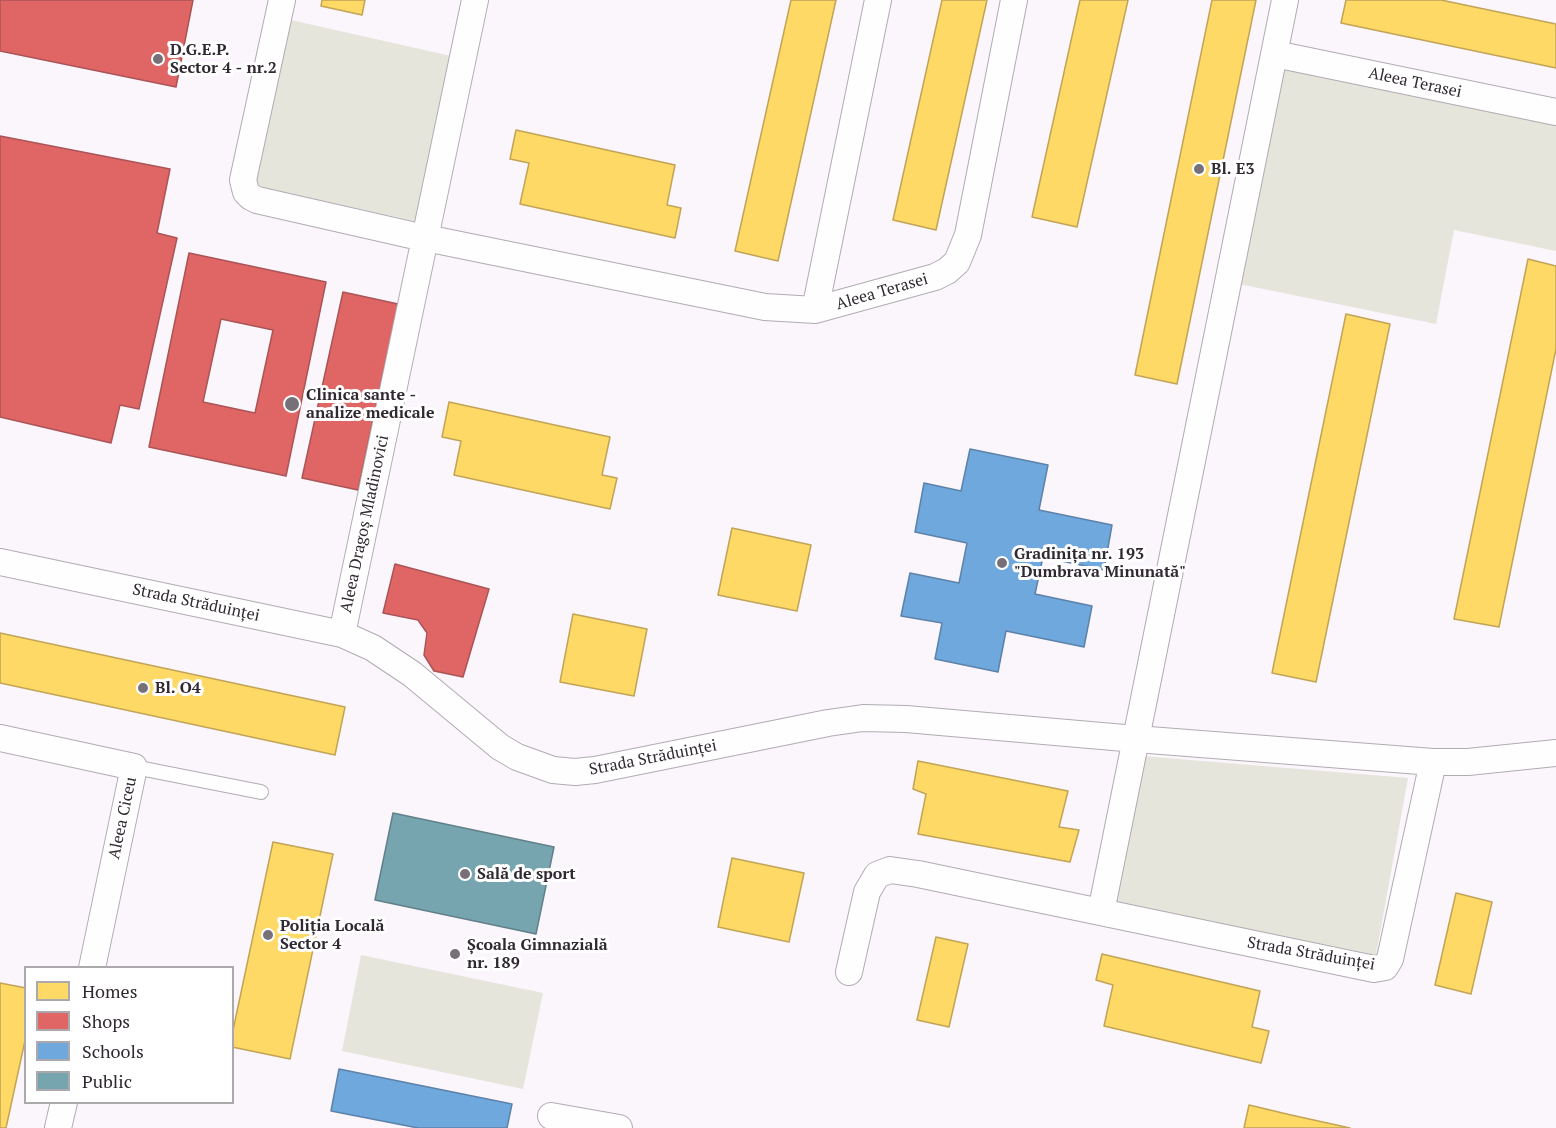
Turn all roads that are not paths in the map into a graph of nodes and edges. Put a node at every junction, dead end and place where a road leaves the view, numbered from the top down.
1 (282, 0) edge
2 (475, 0) edge
3 (878, 0) edge
4 (1014, 0) edge
5 (1285, 0) edge
6 (1275, 54) junction
7 (1556, 112) edge
8 (424, 238) junction
9 (815, 310) junction
10 (0, 562) edge
11 (342, 634) junction
12 (0, 738) edge
13 (1136, 739) junction
14 (1556, 753) edge
15 (1433, 762) junction
16 (134, 767) junction
17 (261, 792) dead end
18 (1101, 912) junction
19 (92, 966) edge
20 (849, 972) dead end
21 (64, 1104) edge
22 (551, 1116) dead end
23 (58, 1128) edge
24 (619, 1128) edge

1 - 8 street
2 - 8 street, Aleea Dragoș Mladinovici
3 - 9 street, Aleea Terasei
4 - 9 street, Aleea Terasei
5 - 6 street
6 - 7 street, Aleea Terasei
6 - 13 street
8 - 9 street
8 - 11 street, Aleea Dragoș Mladinovici
10 - 11 street, Strada Străduinței
11 - 13 street, Strada Străduinței
12 - 16 street, Aleea Ciceu
13 - 15 street, Strada Străduinței
13 - 18 street
14 - 15 street, Strada Străduinței
15 - 18 street, Strada Străduinței
16 - 17 lane
16 - 19 street, Aleea Ciceu
18 - 20 street, Strada Străduinței
21 - 23 street
22 - 24 street

